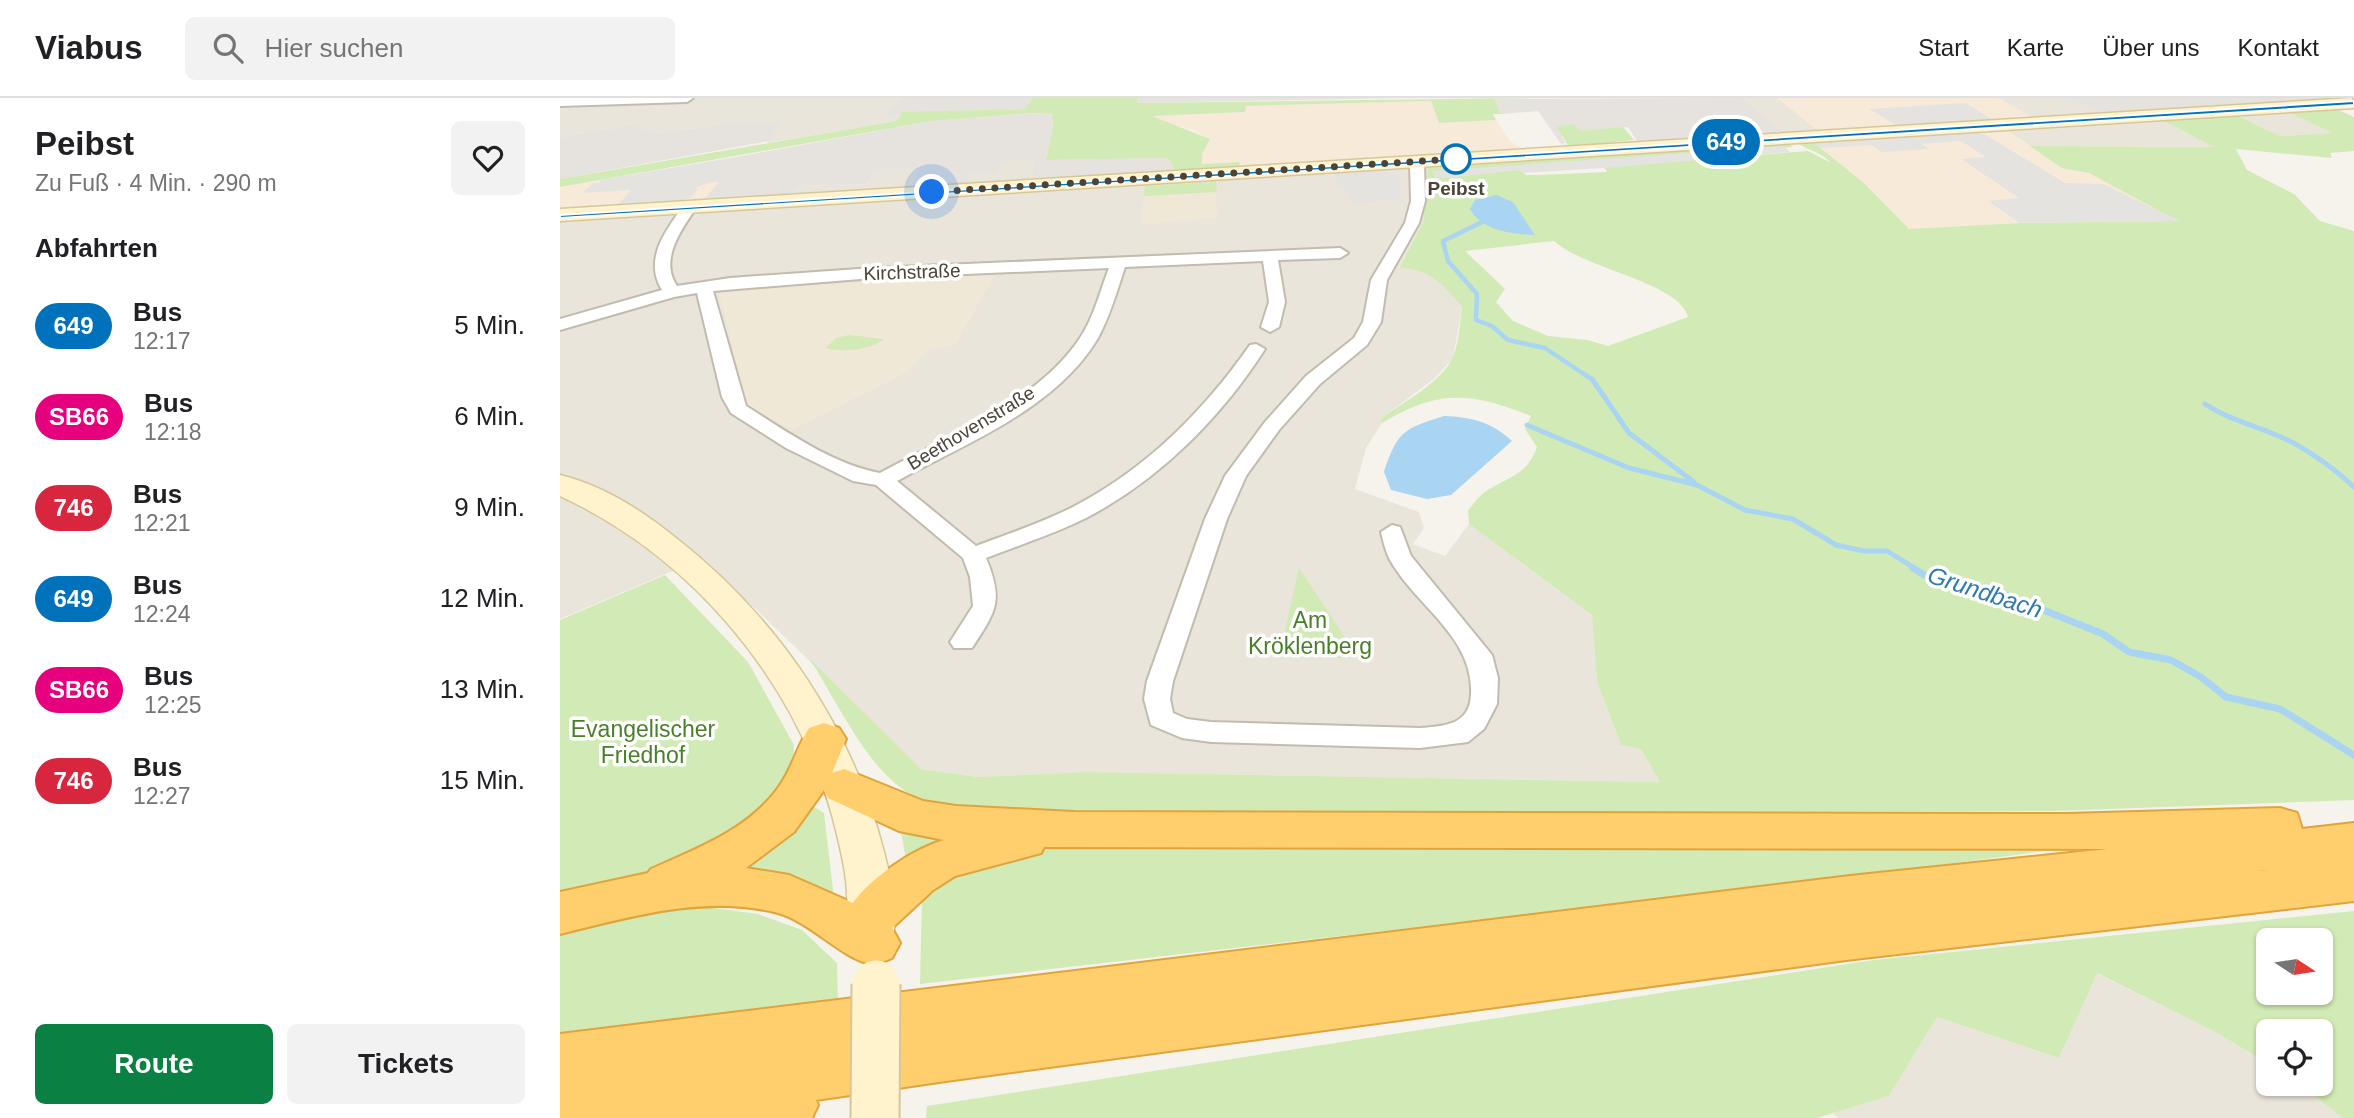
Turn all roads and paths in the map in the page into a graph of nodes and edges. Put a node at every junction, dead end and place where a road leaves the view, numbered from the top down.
1 (687, 98) edge
2 (560, 102) edge
3 (2354, 103) edge
4 (1417, 162) junction
5 (689, 208) junction
6 (560, 215) edge
7 (1340, 253) dead end
8 (1270, 257) junction
9 (1118, 265) junction
10 (702, 286) junction
11 (672, 292) junction
12 (560, 325) edge
13 (1270, 327) dead end
14 (1256, 349) dead end
15 (883, 480) junction
16 (560, 484) edge
17 (1392, 532) dead end
18 (973, 555) junction
19 (963, 642) dead end
20 (824, 738) junction
21 (844, 786) junction
22 (2354, 821) edge
23 (1074, 830) junction
24 (2354, 842) edge
25 (2094, 869) junction
26 (2354, 881) edge
27 (645, 893) junction
28 (560, 913) edge
29 (874, 947) junction
30 (932, 1057) junction
31 (560, 1060) edge
32 (560, 1106) edge
33 (705, 1118) edge
34 (875, 1118) edge

1 - 2 street
3 - 4 main road
4 - 5 main road
4 - 17 street
5 - 6 main road
5 - 11 street
7 - 8 street, Kirchstraße
8 - 9 street, Kirchstraße
8 - 13 street
9 - 10 street, Kirchstraße
9 - 15 street, Beethovenstraße
10 - 11 street, Kirchstraße
10 - 15 street
11 - 12 street, Kirchstraße
14 - 18 street
15 - 18 street
16 - 20 main road
18 - 19 street
20 - 21 main road
20 - 27 highway
21 - 23 highway
21 - 29 main road
22 - 25 highway
23 - 25 highway
23 - 29 highway
24 - 25 highway
25 - 26 highway
25 - 30 highway
25 - 31 highway
27 - 28 highway
27 - 29 highway
29 - 34 main road, bridge
30 - 32 highway
30 - 33 highway

